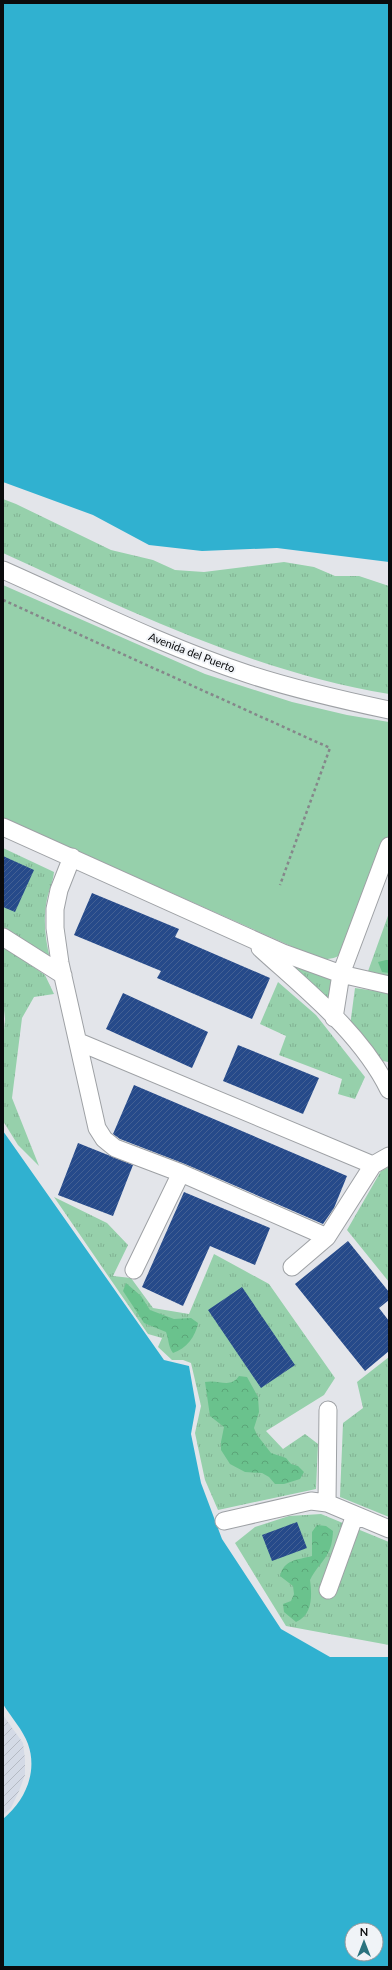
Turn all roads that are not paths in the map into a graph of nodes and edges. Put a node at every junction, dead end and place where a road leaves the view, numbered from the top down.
1 (3, 570) edge
2 (389, 710) edge
3 (3, 827) edge
4 (389, 846) edge
5 (72, 857) junction
6 (3, 937) edge
7 (251, 940) junction
8 (340, 974) junction
9 (63, 976) junction
10 (389, 984) edge
11 (334, 1018) junction
12 (79, 1042) junction
13 (389, 1090) edge
14 (389, 1156) edge
15 (373, 1165) junction
16 (181, 1173) junction
17 (327, 1236) junction
18 (292, 1267) dead end
19 (134, 1270) dead end
20 (328, 1410) dead end
21 (327, 1502) junction
22 (355, 1515) junction
23 (224, 1522) dead end
24 (389, 1529) edge
25 (328, 1590) dead end

1 - 2 street, Avenida del Puerto
3 - 5 street
4 - 8 street
5 - 7 street
5 - 9 street
6 - 9 street
7 - 8 street
7 - 11 street
8 - 10 street
8 - 11 street
9 - 12 street
11 - 13 street
12 - 15 street
12 - 16 street
14 - 15 street
15 - 17 street
16 - 17 street
16 - 19 street
17 - 18 street
20 - 21 street
21 - 22 street
21 - 23 street
22 - 24 street
22 - 25 street

